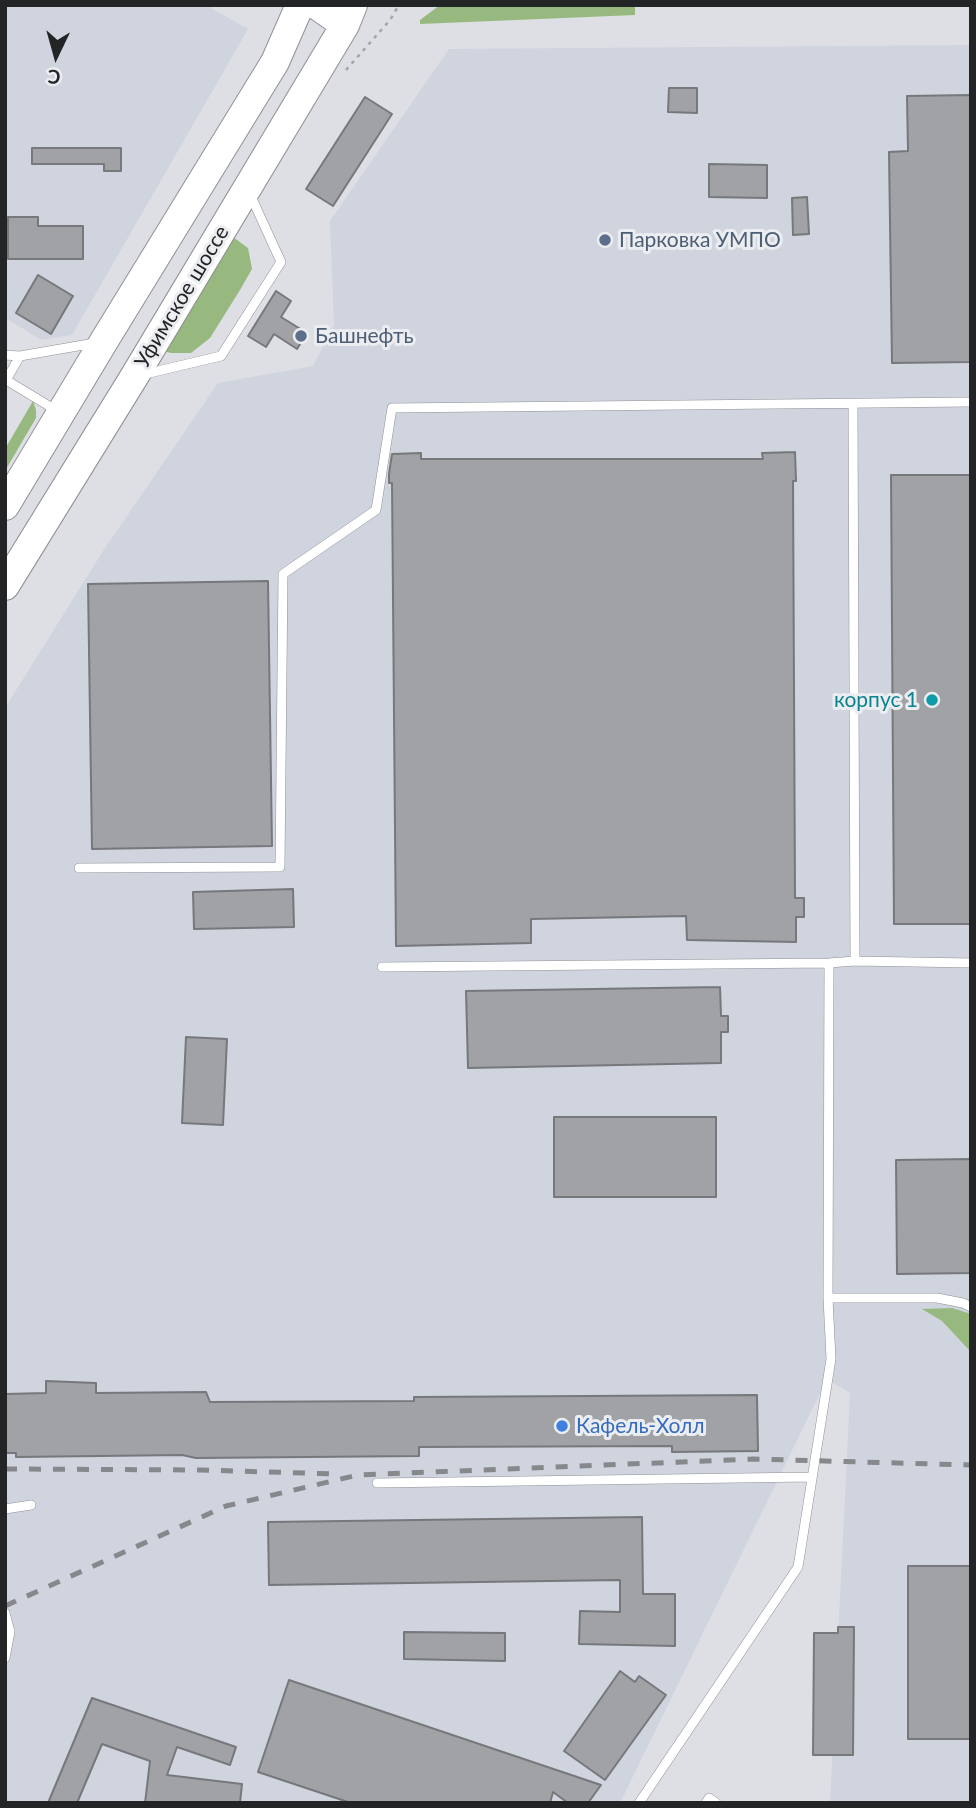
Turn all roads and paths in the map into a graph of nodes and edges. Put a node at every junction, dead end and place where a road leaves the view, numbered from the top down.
1 (300, 5) edge
2 (316, 5) edge
3 (349, 15) edge
4 (247, 188) junction
5 (104, 341) junction
6 (5, 355) edge
7 (20, 356) junction
8 (134, 377) junction
9 (6, 381) edge
10 (971, 402) edge
11 (853, 404) junction
12 (61, 412) junction
13 (5, 506) edge
14 (5, 586) edge
15 (79, 868) dead end
16 (855, 961) junction
17 (829, 963) junction
18 (971, 963) edge
19 (382, 967) dead end
20 (828, 1298) junction
21 (971, 1307) edge
22 (812, 1477) junction
23 (377, 1483) dead end
24 (31, 1505) dead end
25 (5, 1508) edge
26 (5, 1613) edge
27 (5, 1658) edge
28 (639, 1803) edge
29 (706, 1803) edge
30 (716, 1803) edge

1 - 5 main road, Уфимское шоссе
2 - 3 main road
3 - 4 main road, Уфимское шоссе
4 - 8 main road, Уфимское шоссе
4 - 8 lane
5 - 7 lane
5 - 12 main road, Уфимское шоссе
6 - 7 lane
7 - 9 lane
8 - 14 main road, Уфимское шоссе
9 - 12 lane
10 - 11 lane
11 - 15 lane
11 - 16 lane
12 - 13 main road, Уфимское шоссе
16 - 17 lane
16 - 18 lane
17 - 19 lane
17 - 20 lane
20 - 21 lane
20 - 22 lane
22 - 23 lane
22 - 28 lane
24 - 25 lane
26 - 27 lane
29 - 30 lane

